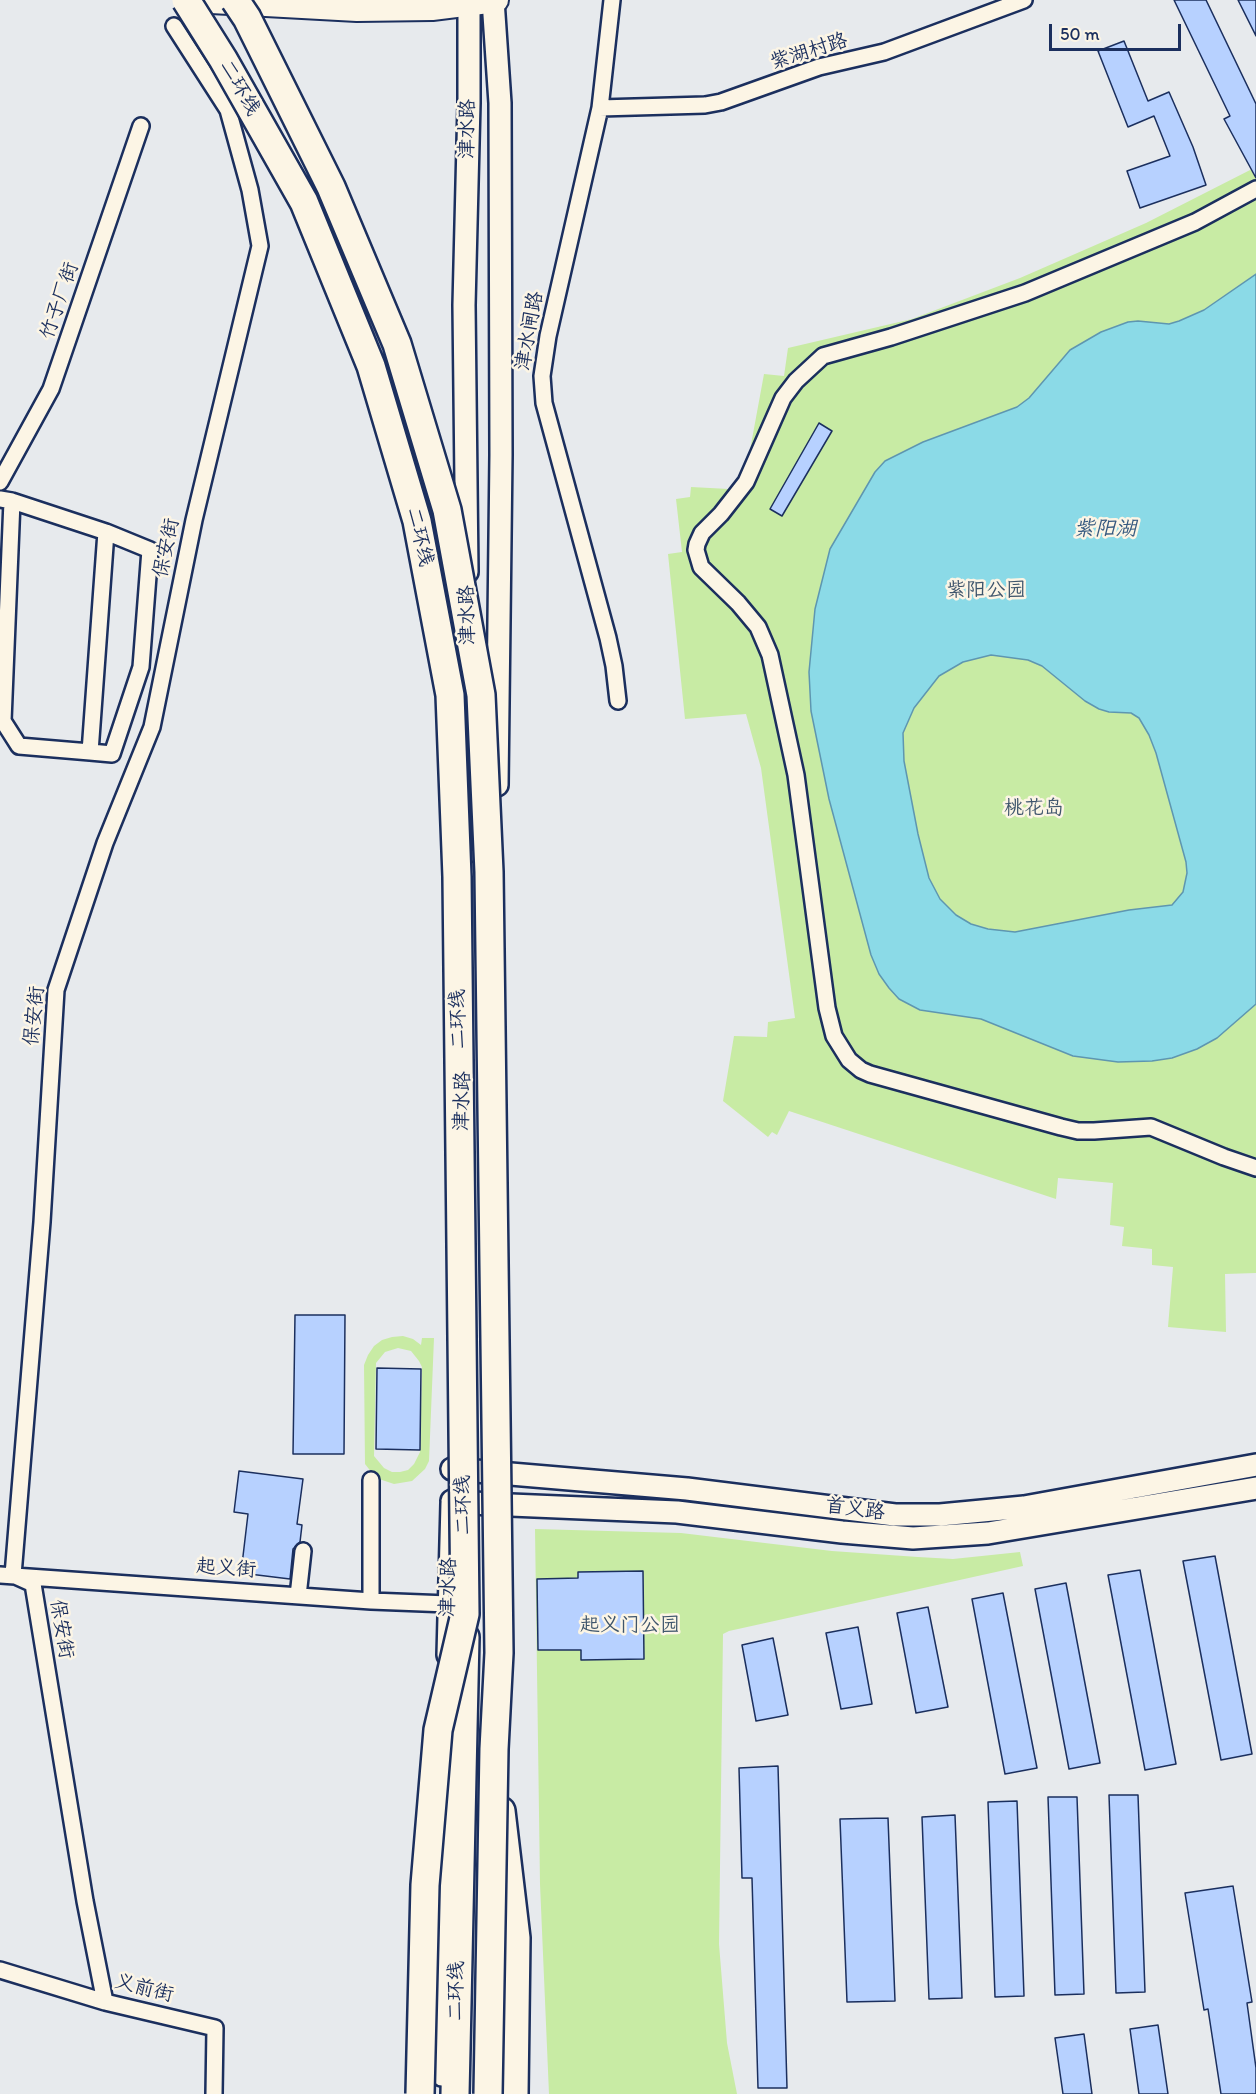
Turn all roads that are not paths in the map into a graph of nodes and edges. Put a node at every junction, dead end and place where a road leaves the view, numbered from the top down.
1 (186, 0) edge
2 (194, 0) edge
3 (235, 0) edge
4 (494, 0) edge
5 (612, 0) edge
6 (1024, 0) edge
7 (469, 2) edge
8 (174, 26) dead end
9 (600, 108) junction
10 (141, 126) dead end
11 (1256, 189) edge
12 (0, 482) edge
13 (6, 500) edge
14 (106, 532) junction
15 (618, 701) dead end
16 (90, 752) junction
17 (1256, 1168) edge
18 (1256, 1465) edge
19 (452, 1469) junction
20 (488, 1472) junction
21 (371, 1480) dead end
22 (1256, 1488) edge
23 (452, 1501) junction
24 (487, 1504) junction
25 (303, 1551) dead end
26 (6, 1575) edge
27 (298, 1596) junction
28 (371, 1601) junction
29 (457, 1609) junction
30 (494, 1749) junction
31 (0, 1970) edge
32 (105, 2002) junction
33 (214, 2094) edge
34 (420, 2094) edge
35 (442, 2094) edge
36 (455, 2094) edge
37 (488, 2094) edge
38 (493, 2094) edge
39 (514, 2094) edge

1 - 29 highway, 二环线, bridge
2 - 7 main road
3 - 30 highway, 二环线, bridge
4 - 7 main road
4 - 20 main road, 津水路
5 - 9 street, 津水闸路
6 - 9 street, 紫湖村路
7 - 19 main road, 津水路
8 - 26 street, 保安街
9 - 15 street, 津水闸路
10 - 12 street, 竹子厂街
11 - 17 street
13 - 14 street
13 - 16 street
14 - 16 street
14 - 16 street
18 - 20 main road, 首义路
19 - 20 main road, 首义路
19 - 23 main road, 津水路
20 - 24 main road, 津水路
21 - 28 street
22 - 24 main road, 首义路
23 - 24 main road, 首义路
23 - 29 main road, 津水路
24 - 38 main road, 津水路
25 - 27 street
26 - 27 street, 起义街
26 - 32 street, 保安街
27 - 28 street, 起义街
28 - 29 street, 起义街
29 - 34 highway, bridge
29 - 35 main road, 津水路
29 - 36 highway, 二环线, bridge
30 - 37 highway, 二环线, bridge
30 - 39 highway, bridge
31 - 32 street, 义前街
32 - 33 street, 义前街

